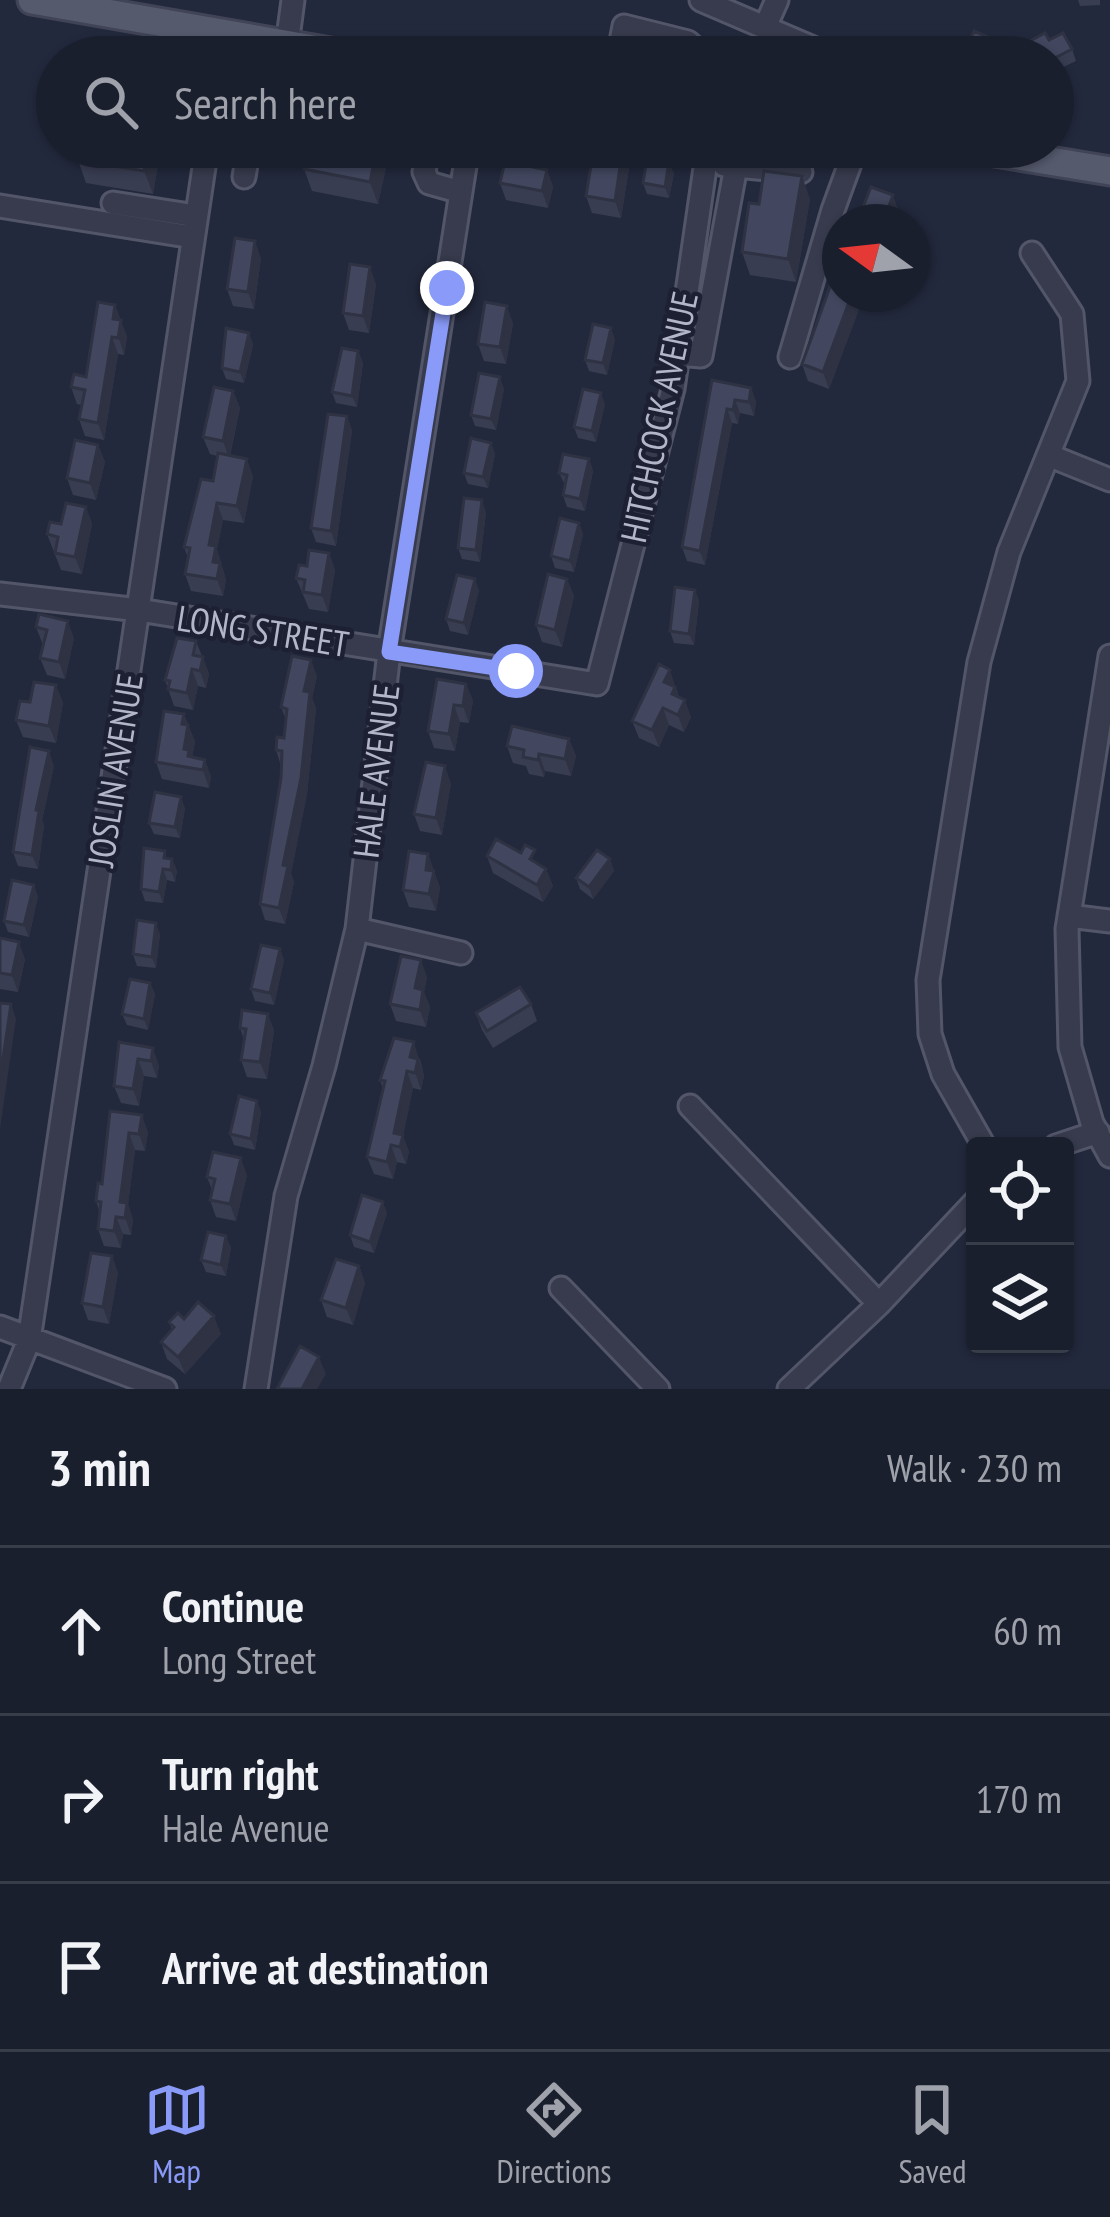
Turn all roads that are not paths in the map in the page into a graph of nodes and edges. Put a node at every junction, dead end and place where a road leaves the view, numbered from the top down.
1 (32, 0) edge
2 (293, 0) edge
3 (701, 0) edge
4 (776, 0) edge
5 (160, 11) edge
6 (765, 27) junction
7 (204, 36) edge
8 (288, 36) edge
9 (622, 36) edge
10 (664, 36) edge
11 (786, 36) edge
12 (1074, 164) edge
13 (202, 168) edge
14 (425, 168) edge
15 (465, 168) edge
16 (705, 168) edge
17 (736, 168) edge
18 (758, 168) edge
19 (848, 168) edge
20 (1110, 171) edge
21 (801, 172) edge
22 (461, 192) junction
23 (113, 203) dead end
24 (0, 206) edge
25 (195, 226) junction
26 (1032, 253) dead end
27 (678, 354) junction
28 (790, 357) dead end
29 (1048, 455) junction
30 (1110, 480) edge
31 (0, 594) edge
32 (139, 610) junction
33 (389, 652) junction
34 (1110, 656) edge
35 (597, 684) joint
36 (1069, 916) junction
37 (1110, 922) edge
38 (357, 929) junction
39 (461, 953) dead end
40 (690, 1106) dead end
41 (1098, 1132) junction
42 (979, 1137) edge
43 (1074, 1140) edge
44 (1110, 1156) edge
45 (966, 1212) edge
46 (561, 1288) dead end
47 (879, 1304) junction
48 (0, 1328) edge
49 (29, 1340) junction
50 (9, 1389) edge
51 (165, 1389) edge
52 (256, 1389) edge
53 (658, 1389) edge
54 (789, 1389) edge

1 - 5 main road
2 - 8 street
3 - 6 street
4 - 6 street
5 - 7 main road
6 - 11 street
9 - 10 street
12 - 20 main road
13 - 25 street, JOSLIN AVENUE
14 - 22 street
15 - 22 street, HALE AVENUE
16 - 27 street, HITCHCOCK AVENUE
17 - 27 street
18 - 21 street
19 - 28 street
22 - 33 street, HALE AVENUE
23 - 25 street
24 - 25 street
25 - 32 street, JOSLIN AVENUE
26 - 29 street
27 - 35 street, HITCHCOCK AVENUE
29 - 30 street
29 - 42 street
31 - 32 street, LONG STREET
32 - 33 street, LONG STREET
32 - 49 street, JOSLIN AVENUE
33 - 35 street, LONG STREET
33 - 38 street, HALE AVENUE
34 - 36 street
36 - 37 street
36 - 41 street
38 - 39 street
38 - 52 street, HALE AVENUE
40 - 47 street
41 - 43 street
41 - 44 street
45 - 47 street
46 - 53 street
47 - 54 street
48 - 49 street
49 - 50 street, JOSLIN AVENUE
49 - 51 street

